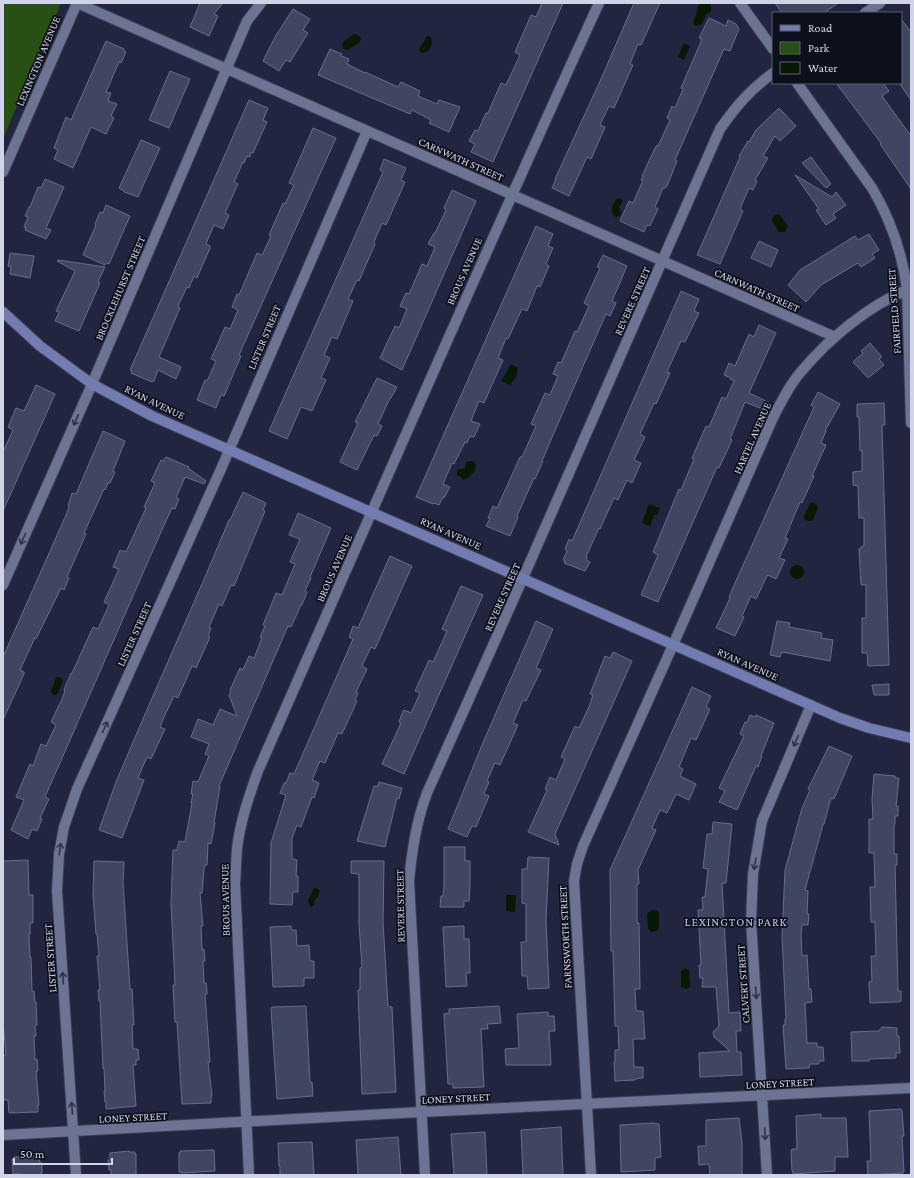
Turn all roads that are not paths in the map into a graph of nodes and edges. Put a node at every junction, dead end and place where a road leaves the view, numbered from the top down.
1 (77, 3) edge
2 (261, 3) edge
3 (599, 3) edge
4 (740, 3) edge
5 (880, 3) edge
6 (866, 12) edge
7 (772, 48) edge
8 (227, 69) junction
9 (772, 74) edge
10 (798, 84) edge
11 (367, 131) junction
12 (3, 172) edge
13 (511, 194) junction
14 (663, 261) junction
15 (909, 288) edge
16 (4, 314) edge
17 (834, 337) junction
18 (92, 384) junction
19 (911, 423) edge
20 (229, 449) junction
21 (372, 512) junction
22 (523, 578) junction
23 (3, 585) edge
24 (673, 645) junction
25 (811, 705) junction
26 (911, 738) edge
27 (911, 1088) edge
28 (763, 1096) junction
29 (587, 1104) junction
30 (421, 1112) junction
31 (246, 1122) junction
32 (74, 1132) junction
33 (3, 1135) edge
34 (76, 1175) edge
35 (249, 1175) edge
36 (425, 1175) edge
37 (591, 1175) edge
38 (767, 1175) edge

1 - 8 street, CARNWATH STREET
1 - 12 street, LEXINGTON AVENUE
2 - 8 street, BROCKLEHURST STREET
3 - 13 street, BROUS AVENUE
4 - 7 street
5 - 6 street
8 - 11 street, CARNWATH STREET
8 - 18 street, BROCKLEHURST STREET
9 - 14 street, REVERE STREET
10 - 15 street, FAIRFIELD STREET
11 - 13 street, CARNWATH STREET
11 - 20 street, LISTER STREET
13 - 14 street, CARNWATH STREET
13 - 21 street, BROUS AVENUE
14 - 17 street, CARNWATH STREET
14 - 22 street, REVERE STREET
15 - 17 street, HARTEL AVENUE
15 - 19 street, FAIRFIELD STREET
16 - 18 street, RYAN AVENUE
17 - 24 street, HARTEL AVENUE
18 - 20 street, RYAN AVENUE
18 -> 23 street, BROCKLEHURST STREET
20 - 21 street, RYAN AVENUE
32 -> 20 street, LISTER STREET
21 - 22 street, RYAN AVENUE
21 - 31 street, BROUS AVENUE
22 - 24 street, RYAN AVENUE
22 - 30 street, REVERE STREET
24 - 25 street, RYAN AVENUE
24 - 29 street, FARNSWORTH STREET
25 - 26 street, RYAN AVENUE
25 -> 28 street, CALVERT STREET
27 - 28 street, LONEY STREET
28 - 29 street, LONEY STREET
28 -> 38 street, CALVERT STREET
29 - 30 street, LONEY STREET
29 - 37 street, FARNSWORTH STREET
30 - 31 street, LONEY STREET
30 - 36 street, REVERE STREET
31 - 32 street, LONEY STREET
31 - 35 street, BROUS AVENUE
32 - 33 street, LONEY STREET
32 - 34 street, LISTER STREET

